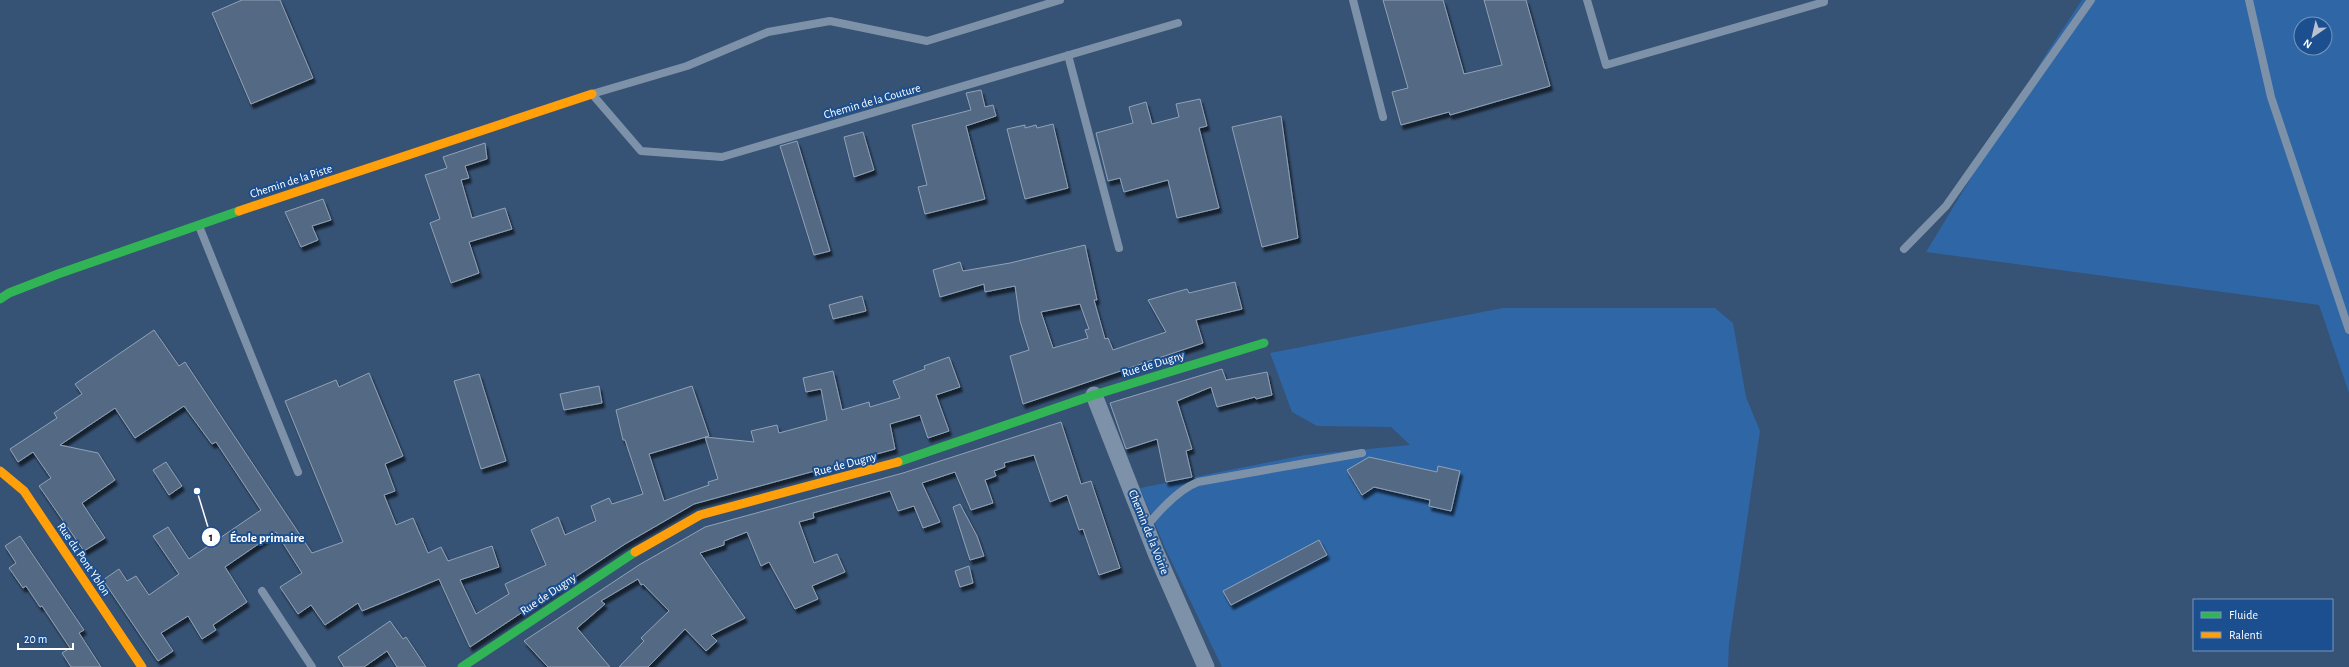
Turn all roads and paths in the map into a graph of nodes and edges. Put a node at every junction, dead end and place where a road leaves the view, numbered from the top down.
1 (1060, 0) edge
2 (1353, 0) edge
3 (1587, 0) edge
4 (1824, 0) edge
5 (2091, 0) edge
6 (2250, 0) edge
7 (1178, 23) dead end
8 (1068, 56) junction
9 (592, 94) junction
10 (1383, 117) dead end
11 (198, 225) junction
12 (1119, 248) dead end
13 (1904, 249) dead end
14 (0, 299) edge
15 (2349, 330) edge
16 (1264, 343) dead end
17 (1094, 395) junction
18 (1362, 453) dead end
19 (0, 471) edge
20 (298, 472) dead end
21 (1146, 527) junction
22 (262, 591) dead end
23 (142, 667) edge
24 (312, 667) edge
25 (462, 667) edge
26 (1206, 667) edge

1 - 9 lane
2 - 10 lane
3 - 4 lane
5 - 13 lane
6 - 15 lane
7 - 8 lane, Chemin de la Couture
8 - 9 lane, Chemin de la Couture
8 - 12 lane
9 - 11 street, Chemin de la Piste
11 - 14 street, Chemin de la Piste
11 - 20 lane
16 - 17 street, Rue de Dugny
17 - 21 street, Chemin de la Voirie
17 - 25 street, Rue de Dugny
18 - 21 lane
19 - 23 street, Rue du Pont Yblon
21 - 26 street, Chemin de la Voirie
22 - 24 lane

